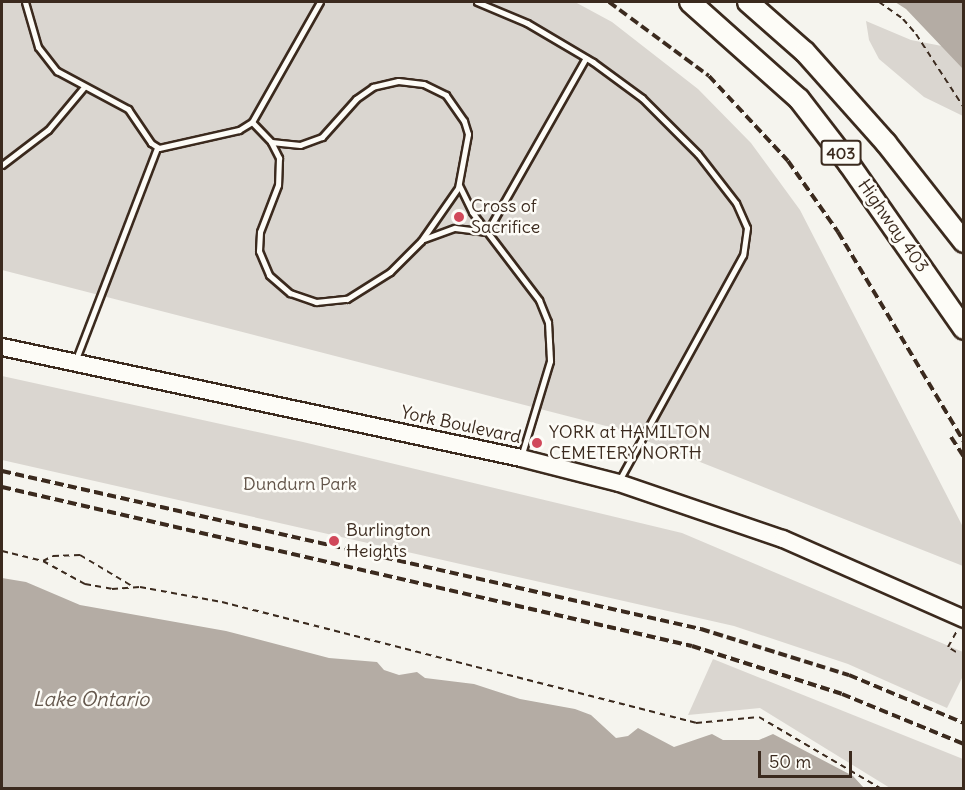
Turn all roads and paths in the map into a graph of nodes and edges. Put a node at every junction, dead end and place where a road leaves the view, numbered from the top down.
1 (25, 2) edge
2 (320, 2) edge
3 (477, 2) edge
4 (690, 2) edge
5 (748, 2) edge
6 (879, 2) edge
7 (586, 58) junction
8 (84, 87) junction
9 (963, 108) edge
10 (252, 122) junction
11 (272, 142) junction
12 (157, 148) junction
13 (2, 165) edge
14 (459, 185) junction
15 (486, 231) junction
16 (422, 241) junction
17 (963, 242) edge
18 (963, 329) edge
19 (2, 347) edge
20 (74, 364) junction
21 (521, 458) junction
22 (619, 483) junction
23 (2, 551) edge
24 (44, 561) junction
25 (132, 586) junction
26 (960, 626) edge
27 (956, 651) dead end
28 (880, 789) edge

1 - 8 lane
2 - 10 lane
3 - 7 lane
4 - 18 highway, Highway 403 / 403
5 - 17 highway, 403
6 - 9 path
7 - 15 lane
7 - 22 lane
8 - 12 lane
8 - 13 lane
10 - 11 lane
10 - 12 lane
11 - 14 lane
11 - 16 lane
12 - 20 lane
14 - 15 lane
14 - 16 lane
15 - 16 lane
15 - 21 lane
19 - 20 main road, York Boulevard
20 - 21 main road, York Boulevard
21 - 22 main road, York Boulevard
22 - 26 main road, York Boulevard
23 - 24 path
24 - 25 path
24 - 25 path
25 - 28 path
26 - 27 path

